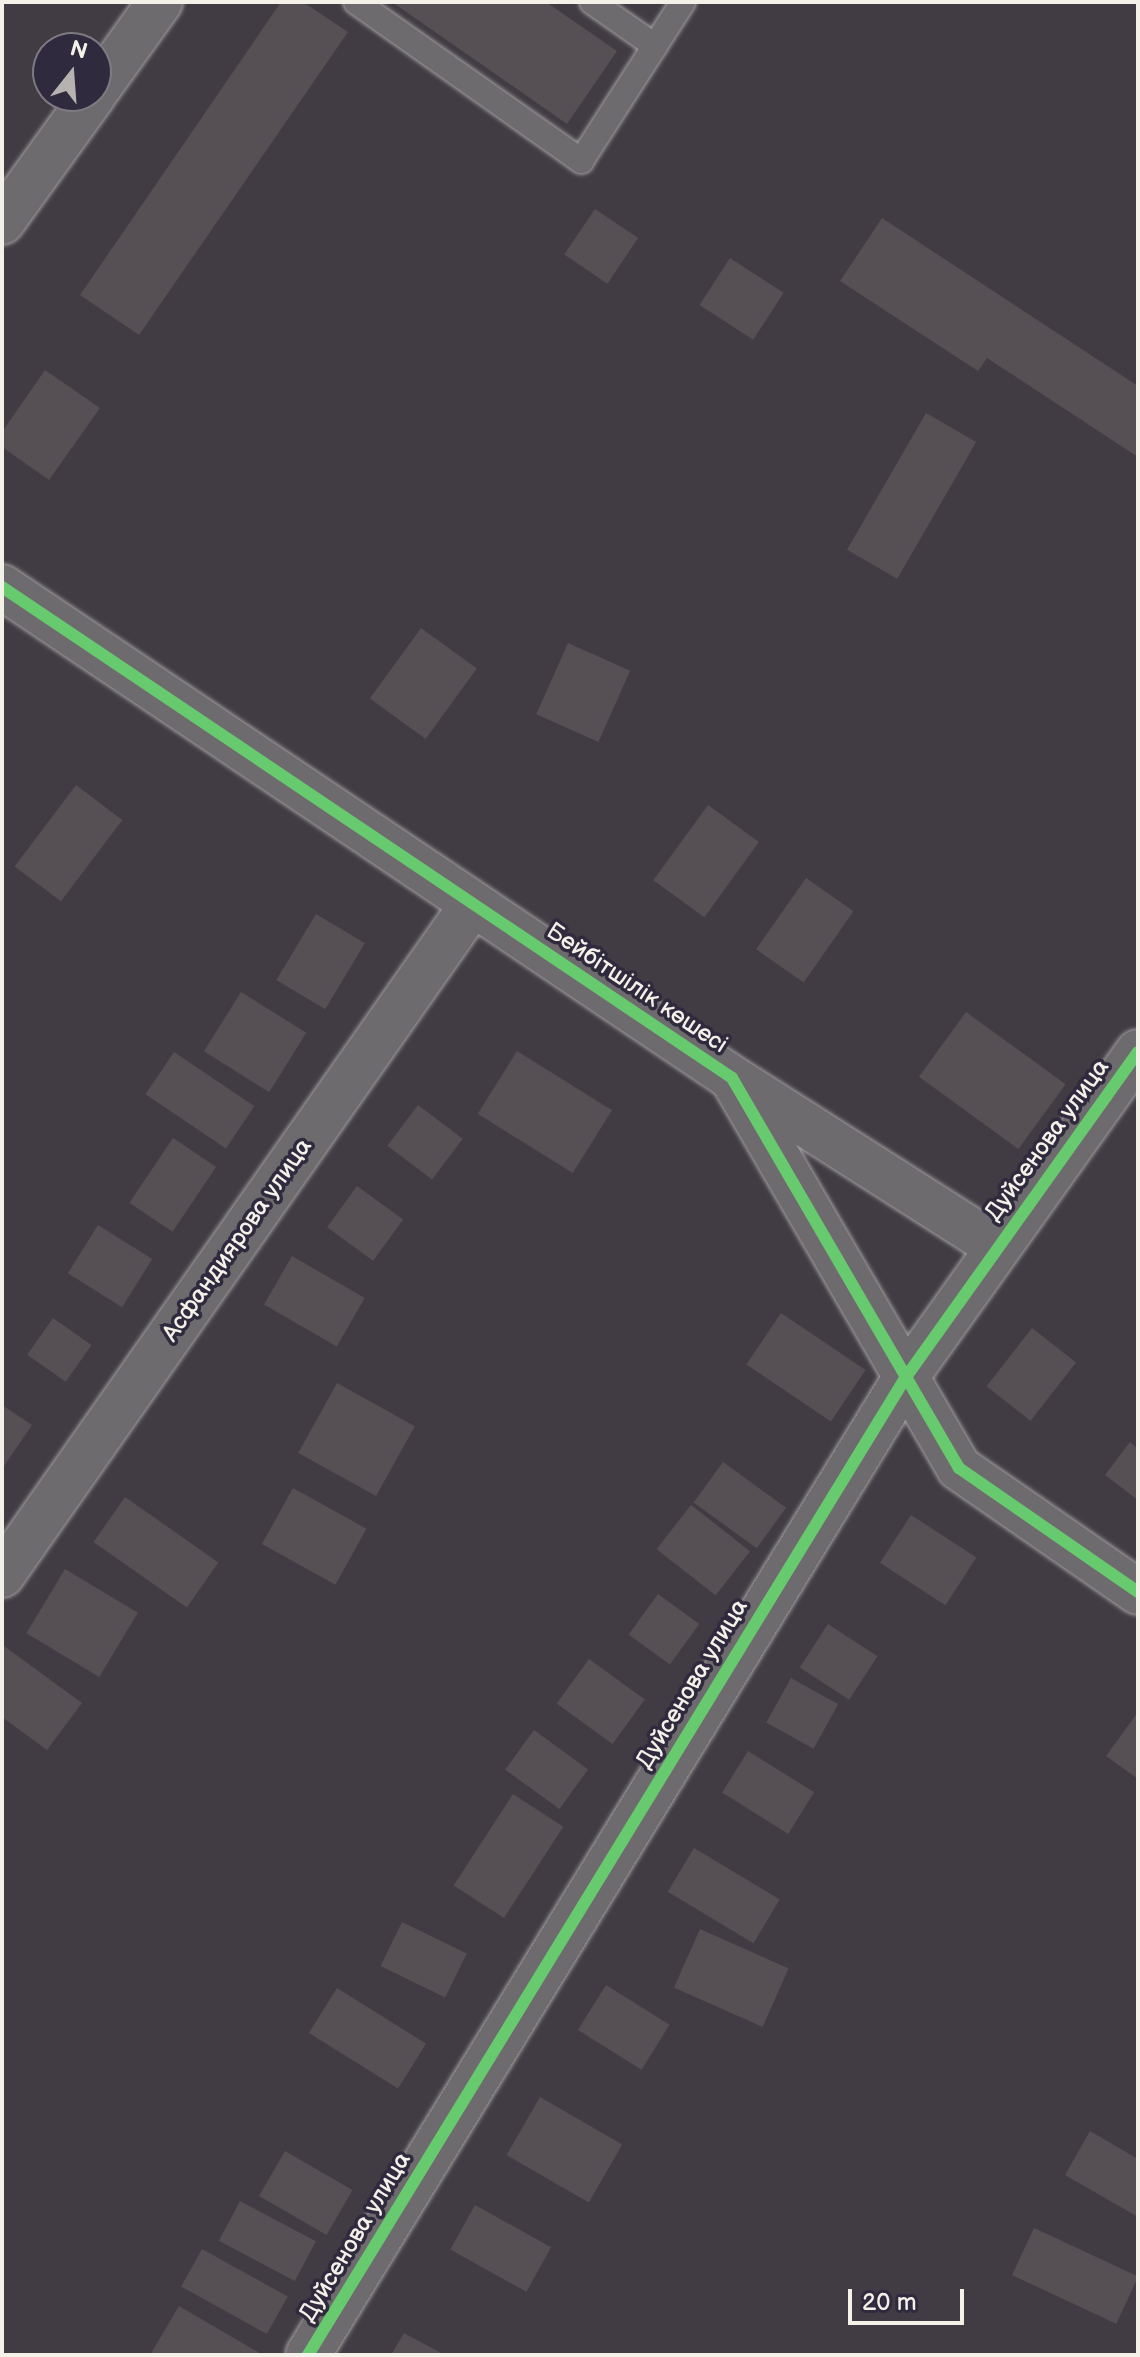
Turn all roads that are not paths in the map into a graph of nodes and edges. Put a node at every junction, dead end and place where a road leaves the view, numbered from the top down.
1 (160, 2) edge
2 (356, 2) edge
3 (592, 2) edge
4 (683, 2) edge
5 (655, 46) junction
6 (112, 69) edge
7 (81, 112) edge
8 (2, 222) edge
9 (2, 587) edge
10 (472, 905) junction
11 (1138, 1052) edge
12 (732, 1078) junction
13 (998, 1247) junction
14 (906, 1377) junction
15 (2, 1575) edge
16 (1138, 1592) edge
17 (308, 2355) edge

1 - 6 street
2 - 5 lane
3 - 5 lane
4 - 5 lane
7 - 8 street
9 - 10 street, Бейбітшілік көшесі
10 - 12 street, Бейбітшілік көшесі
10 - 15 street, Асфандиярова улица
11 - 13 street, Дуйсенова улица
12 - 13 street
12 - 14 street, Бейбітшілік көшесі
13 - 14 street, Дуйсенова улица
14 - 16 street, Бейбітшілік көшесі
14 - 17 street, Дуйсенова улица

